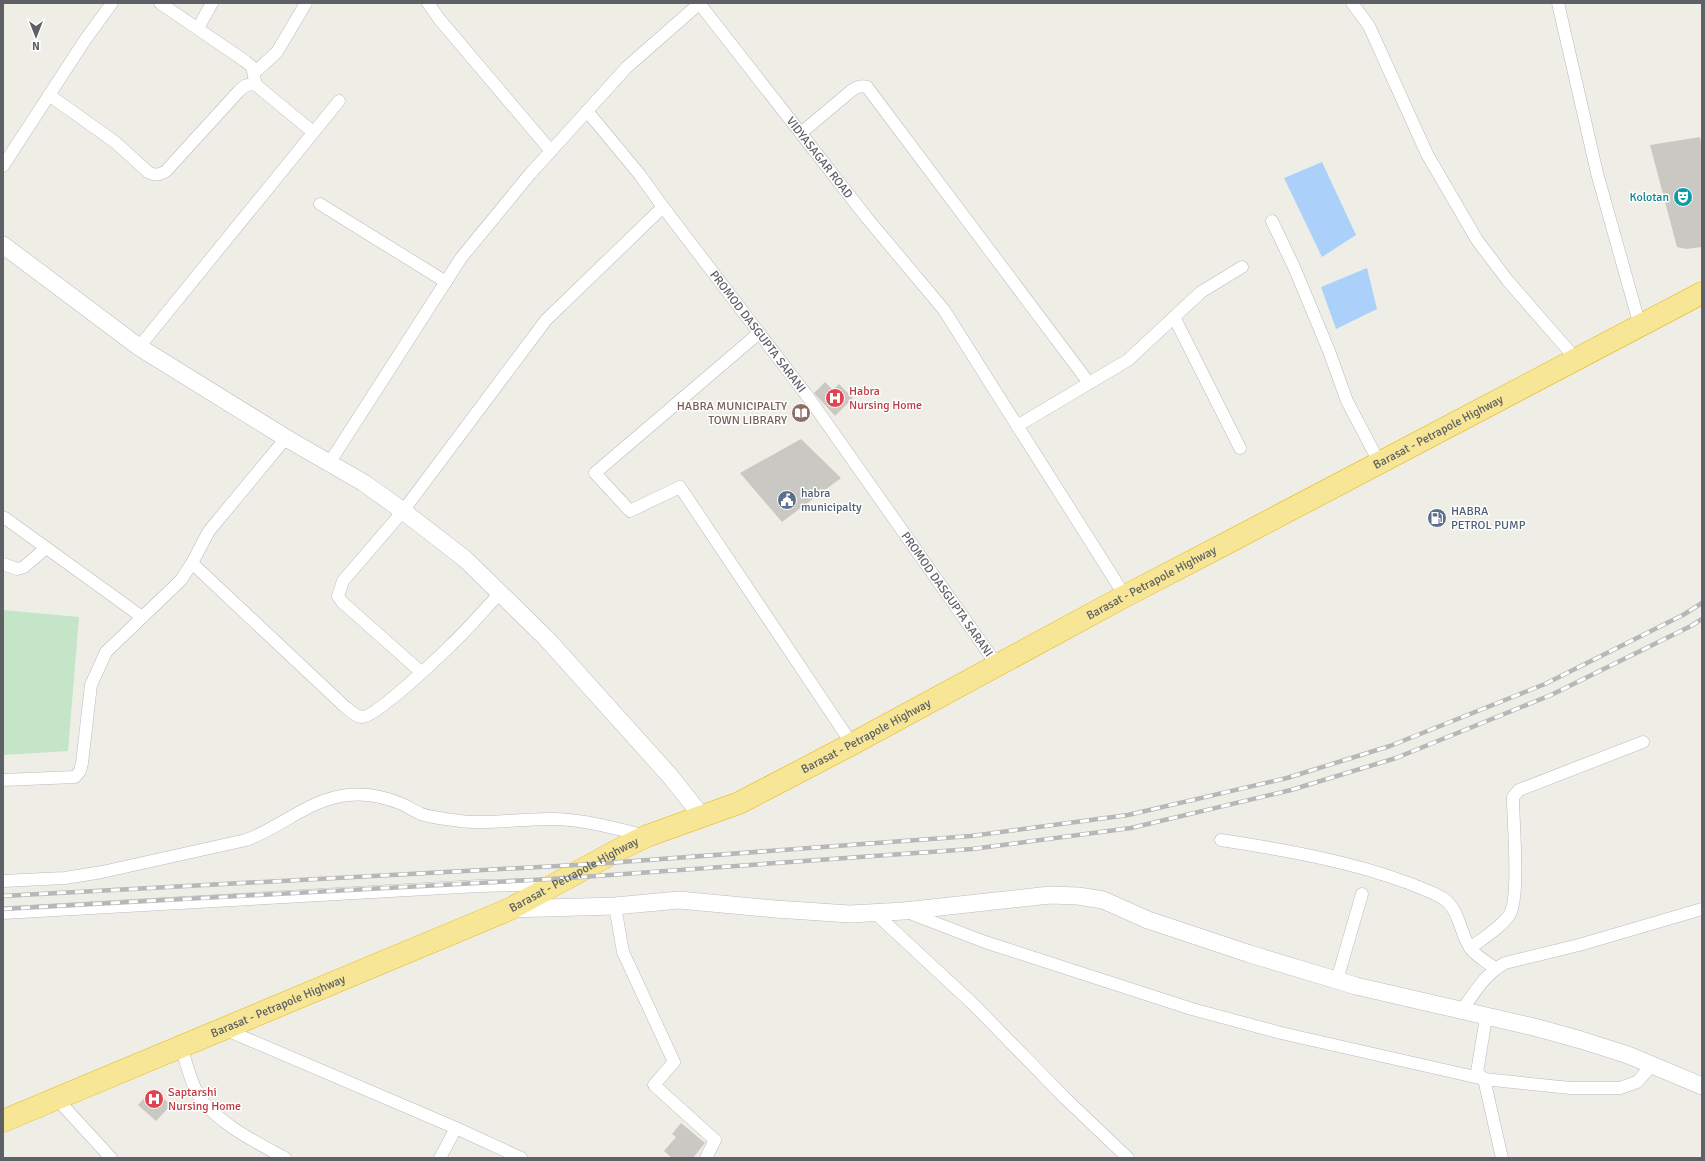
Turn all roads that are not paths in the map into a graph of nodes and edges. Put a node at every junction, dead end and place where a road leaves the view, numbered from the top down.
1 (112, 3) edge
2 (160, 3) edge
3 (212, 3) edge
4 (306, 3) edge
5 (428, 3) edge
6 (699, 3) edge
7 (1352, 3) edge
8 (1558, 3) edge
9 (198, 28) junction
10 (255, 79) junction
11 (49, 95) junction
12 (339, 101) dead end
13 (588, 111) junction
14 (313, 132) junction
15 (801, 133) junction
16 (552, 151) junction
17 (3, 166) edge
18 (320, 204) dead end
19 (663, 207) junction
20 (1272, 221) dead end
21 (3, 245) edge
22 (1242, 267) dead end
23 (446, 282) junction
24 (1702, 293) edge
25 (1174, 317) junction
26 (1640, 326) junction
27 (759, 333) junction
28 (139, 347) junction
29 (1576, 359) junction
30 (1089, 383) junction
31 (1017, 426) junction
32 (286, 438) junction
33 (1240, 448) dead end
34 (330, 462) junction
35 (1379, 462) junction
36 (403, 511) junction
37 (5, 518) dead end
38 (46, 548) junction
39 (192, 563) junction
40 (3, 564) edge
41 (500, 593) junction
42 (1125, 596) junction
43 (142, 617) junction
44 (998, 665) junction
45 (421, 672) junction
46 (1643, 742) dead end
47 (852, 744) junction
48 (3, 780) edge
49 (701, 815) junction
50 (647, 836) junction
51 (1221, 840) dead end
52 (3, 881) edge
53 (548, 889) junction
54 (1362, 894) dead end
55 (615, 906) junction
56 (510, 909) junction
57 (1702, 909) edge
58 (904, 911) junction
59 (3, 913) edge
60 (876, 913) junction
61 (1470, 948) junction
62 (1495, 968) junction
63 (1337, 980) junction
64 (1462, 1010) junction
65 (1485, 1024) dead end
66 (224, 1029) junction
67 (181, 1047) junction
68 (1652, 1065) junction
69 (1484, 1079) junction
70 (1702, 1086) edge
71 (58, 1099) junction
72 (3, 1121) edge
73 (456, 1128) junction
74 (1115, 1153) edge
75 (110, 1158) edge
76 (285, 1158) edge
77 (440, 1158) edge
78 (522, 1158) edge
79 (706, 1158) edge
80 (1128, 1158) edge
81 (1502, 1158) edge

1 - 11 street
2 - 9 street
3 - 9 street
4 - 10 street
5 - 16 street
6 - 13 street
6 - 15 street, VIDYASAGAR ROAD
7 - 29 street
8 - 26 street
9 - 10 street
10 - 11 street
10 - 14 street
11 - 17 street
12 - 14 street
13 - 16 street
13 - 19 street, PROMOD DASGUPTA SARANI
14 - 28 street
15 - 30 street
15 - 31 street, VIDYASAGAR ROAD
16 - 23 street
18 - 23 street
19 - 27 street, PROMOD DASGUPTA SARANI
19 - 36 street
20 - 35 street
21 - 28 main road
22 - 25 street
23 - 34 street
24 - 26 highway, Barasat - Petrapole Highway
25 - 30 street
25 - 33 street
26 - 29 highway, Barasat - Petrapole Highway
27 - 44 street, PROMOD DASGUPTA SARANI
27 - 47 street
28 - 32 main road
29 - 35 highway, Barasat - Petrapole Highway
30 - 31 street
31 - 42 street, VIDYASAGAR ROAD
32 - 34 main road
32 - 39 street
34 - 36 main road
35 - 42 highway, Barasat - Petrapole Highway
36 - 41 main road
36 - 45 street
37 - 38 street
38 - 40 street
38 - 43 street
39 - 43 street
39 - 45 street
41 - 45 street
41 - 49 main road
42 - 44 highway, Barasat - Petrapole Highway
43 - 48 street
44 - 47 highway, Barasat - Petrapole Highway
46 - 61 street
47 - 49 highway, Barasat - Petrapole Highway
49 - 50 highway, Barasat - Petrapole Highway
50 - 52 street
50 - 53 highway, Barasat - Petrapole Highway
51 - 61 street
53 - 56 highway, Barasat - Petrapole Highway
53 - 59 street
54 - 63 street
55 - 56 main road
55 - 60 main road
55 - 79 street
56 - 66 highway, Barasat - Petrapole Highway
57 - 62 street
58 - 60 main road
58 - 63 main road
58 - 69 street
60 - 74 street
61 - 62 street
62 - 64 street
63 - 64 main road
64 - 68 main road
65 - 69 street
66 - 67 highway, Barasat - Petrapole Highway
66 - 73 street
67 - 71 highway, Barasat - Petrapole Highway
67 - 76 street
68 - 69 street
68 - 70 main road
69 - 81 street
71 - 72 highway, Barasat - Petrapole Highway
71 - 75 street
73 - 77 street
73 - 78 street
74 - 80 street

